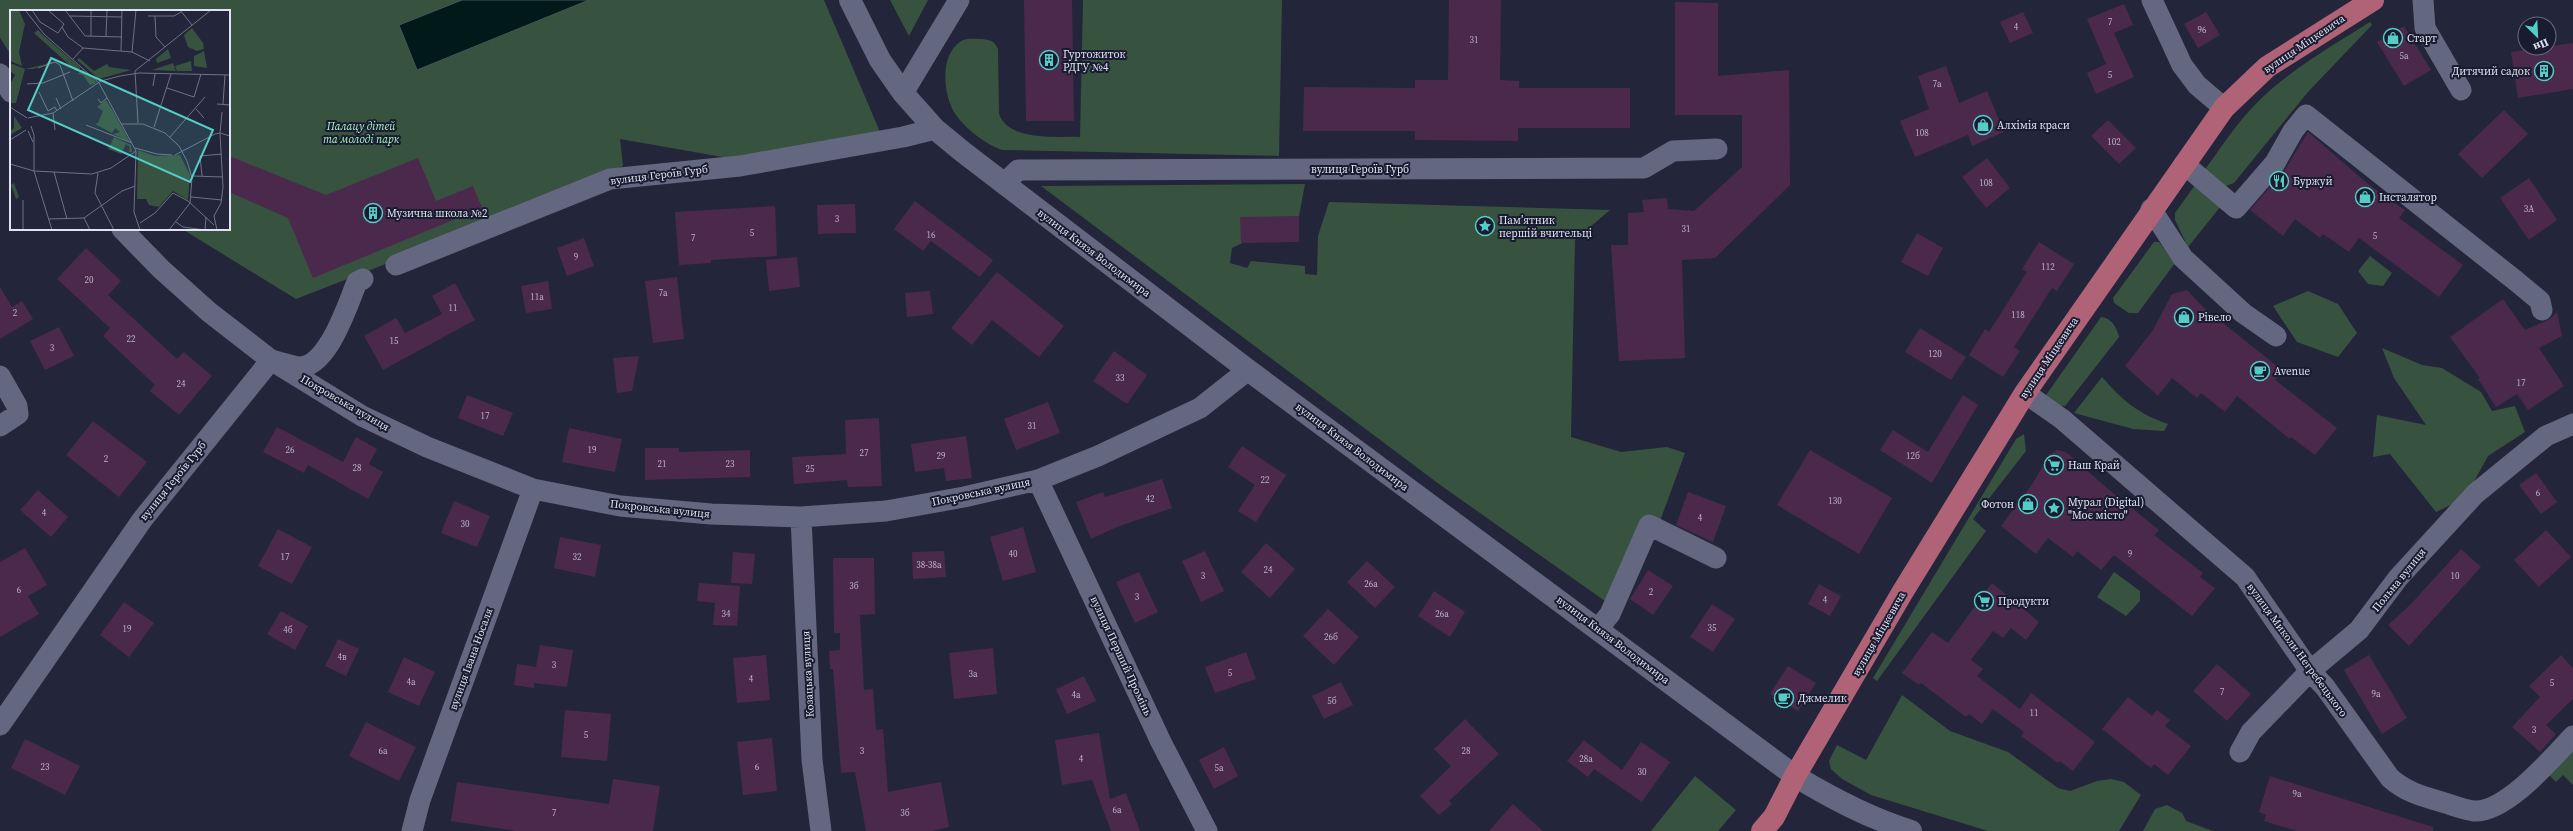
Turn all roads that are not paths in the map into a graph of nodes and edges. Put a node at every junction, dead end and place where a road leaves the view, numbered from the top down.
1 (850, 0) edge
2 (959, 0) edge
3 (2152, 0) edge
4 (2373, 0) edge
5 (2423, 0) edge
6 (0, 74) edge
7 (10, 90) edge
8 (2461, 90) dead end
9 (902, 93) junction
10 (10, 96) edge
11 (0, 101) edge
12 (2224, 108) junction
13 (935, 129) junction
14 (1717, 149) dead end
15 (2184, 164) junction
16 (1004, 184) junction
17 (2151, 209) junction
18 (123, 230) edge
19 (396, 265) dead end
20 (363, 279) dead end
21 (2542, 310) dead end
22 (2276, 336) dead end
23 (271, 360) junction
24 (1248, 370) junction
25 (0, 376) edge
26 (2025, 393) junction
27 (2573, 424) edge
28 (0, 426) edge
29 (1038, 480) junction
30 (533, 489) junction
31 (801, 517) junction
32 (1716, 558) dead end
33 (1598, 629) junction
34 (2310, 671) junction
35 (0, 725) edge
36 (2573, 736) edge
37 (2240, 752) dead end
38 (1795, 776) junction
39 (412, 831) edge
40 (821, 831) edge
41 (1207, 831) edge
42 (1762, 831) edge
43 (1911, 831) edge

1 - 9 street, вулиця Князя Володимира
2 - 9 street
3 - 12 street
4 - 12 main road, вулиця Міцкевича
5 - 8 street
6 - 7 street
9 - 13 street, вулиця Князя Володимира
10 - 11 street
12 - 15 main road, вулиця Міцкевича
13 - 16 street, вулиця Князя Володимира
13 - 19 street, вулиця Героїв Гурб
14 - 16 street, вулиця Героїв Гурб
15 - 17 main road, вулиця Міцкевича
15 - 21 street
16 - 24 street, вулиця Князя Володимира
17 - 22 street
17 - 26 main road, вулиця Міцкевича
18 - 23 street, Покровська вулиця
20 - 23 street
23 - 30 street, Покровська вулиця
23 - 35 street, вулиця Героїв Гурб
24 - 29 street, Покровська вулиця
24 - 33 street, вулиця Князя Володимира
25 - 28 street
26 - 34 street, вулиця Миколи Негребецького
26 - 38 main road, вулиця Міцкевича
27 - 34 street, Польна вулиця
29 - 31 street, Покровська вулиця
29 - 41 street, вулиця Перший Промінь
30 - 31 street, Покровська вулиця
30 - 39 street, вулиця Івана Носаля
31 - 40 street, Козацька вулиця
32 - 33 street
33 - 38 street, вулиця Князя Володимира
34 - 36 street, вулиця Миколи Негребецького
34 - 37 street, Польна вулиця
38 - 42 main road, вулиця Міцкевича
38 - 43 street, вулиця Князя Володимира

